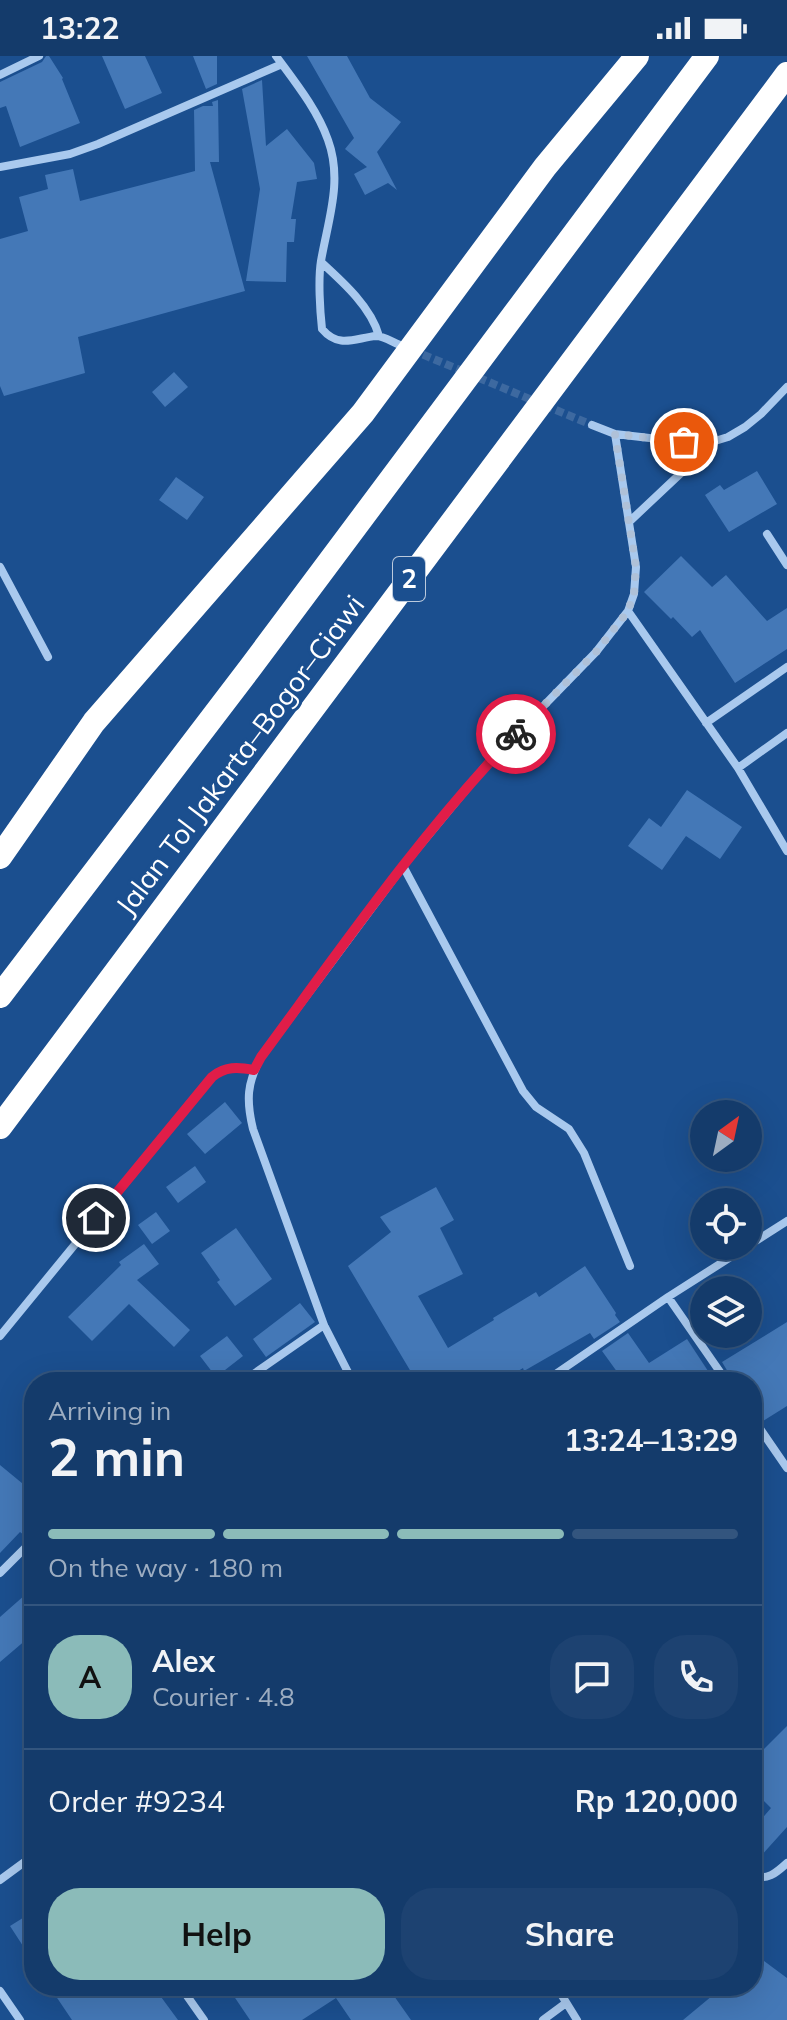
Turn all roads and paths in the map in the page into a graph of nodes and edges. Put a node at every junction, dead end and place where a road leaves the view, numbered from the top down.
1 (39, 56) edge
2 (276, 56) edge
3 (637, 56) edge
4 (707, 56) edge
5 (282, 64) junction
6 (787, 74) edge
7 (0, 75) edge
8 (0, 167) edge
9 (321, 262) junction
10 (379, 336) junction
11 (400, 345) tunnel mouth
12 (787, 387) edge
13 (592, 425) tunnel mouth
14 (615, 434) junction
15 (715, 441) junction
16 (629, 522) junction
17 (767, 534) dead end
18 (787, 565) edge
19 (0, 567) edge
20 (628, 611) junction
21 (48, 657) dead end
22 (787, 667) edge
23 (706, 723) junction
24 (787, 733) edge
25 (738, 768) junction
26 (787, 851) edge
27 (0, 857) edge
28 (403, 866) junction
29 (0, 996) edge
30 (254, 1070) junction
31 (31, 1085) junction
32 (0, 1127) edge
33 (0, 1140) edge
34 (787, 1221) edge
35 (762, 1237) edge
36 (726, 1260) edge
37 (630, 1266) dead end
38 (668, 1297) junction
39 (324, 1325) junction
40 (0, 1336) edge
41 (256, 1372) edge
42 (348, 1372) edge
43 (559, 1372) edge
44 (720, 1372) edge
45 (762, 1432) edge
46 (787, 1468) edge
47 (24, 1549) edge
48 (0, 1573) edge
49 (24, 1862) edge
50 (787, 1863) edge
51 (762, 1878) edge
52 (0, 1880) edge
53 (0, 1991) edge
54 (187, 1996) edge
55 (562, 1996) edge
56 (566, 2003) junction
57 (20, 2020) edge
58 (204, 2020) edge
59 (543, 2020) edge
60 (577, 2020) edge

1 - 7 street
2 - 5 street
3 - 27 highway
4 - 29 highway, Jalan Tol Jakarta–Bogor–Ciawi
5 - 8 street
5 - 9 street
6 - 31 highway, Jalan Tol Jakarta–Bogor–Ciawi / 2
9 - 10 street
9 - 10 street
10 - 11 street
12 - 15 street
13 - 14 street
14 - 15 street
14 - 16 street
15 - 16 street
16 - 20 street
17 - 18 street
19 - 21 street
20 - 23 street
20 - 28 street
22 - 23 street
23 - 25 street
24 - 25 street
25 - 26 street
28 - 30 street
28 - 37 street
30 - 39 street
30 - 40 street
31 - 32 highway, Jalan Tol Jakarta–Bogor–Ciawi / 2
31 - 33 highway
34 - 35 street
36 - 38 street
38 - 43 street
38 - 44 street
39 - 41 street
39 - 42 street
45 - 46 street
47 - 48 street
49 - 52 street
50 - 51 street
53 - 57 street
54 - 58 street
55 - 56 street
56 - 59 street
56 - 60 street

